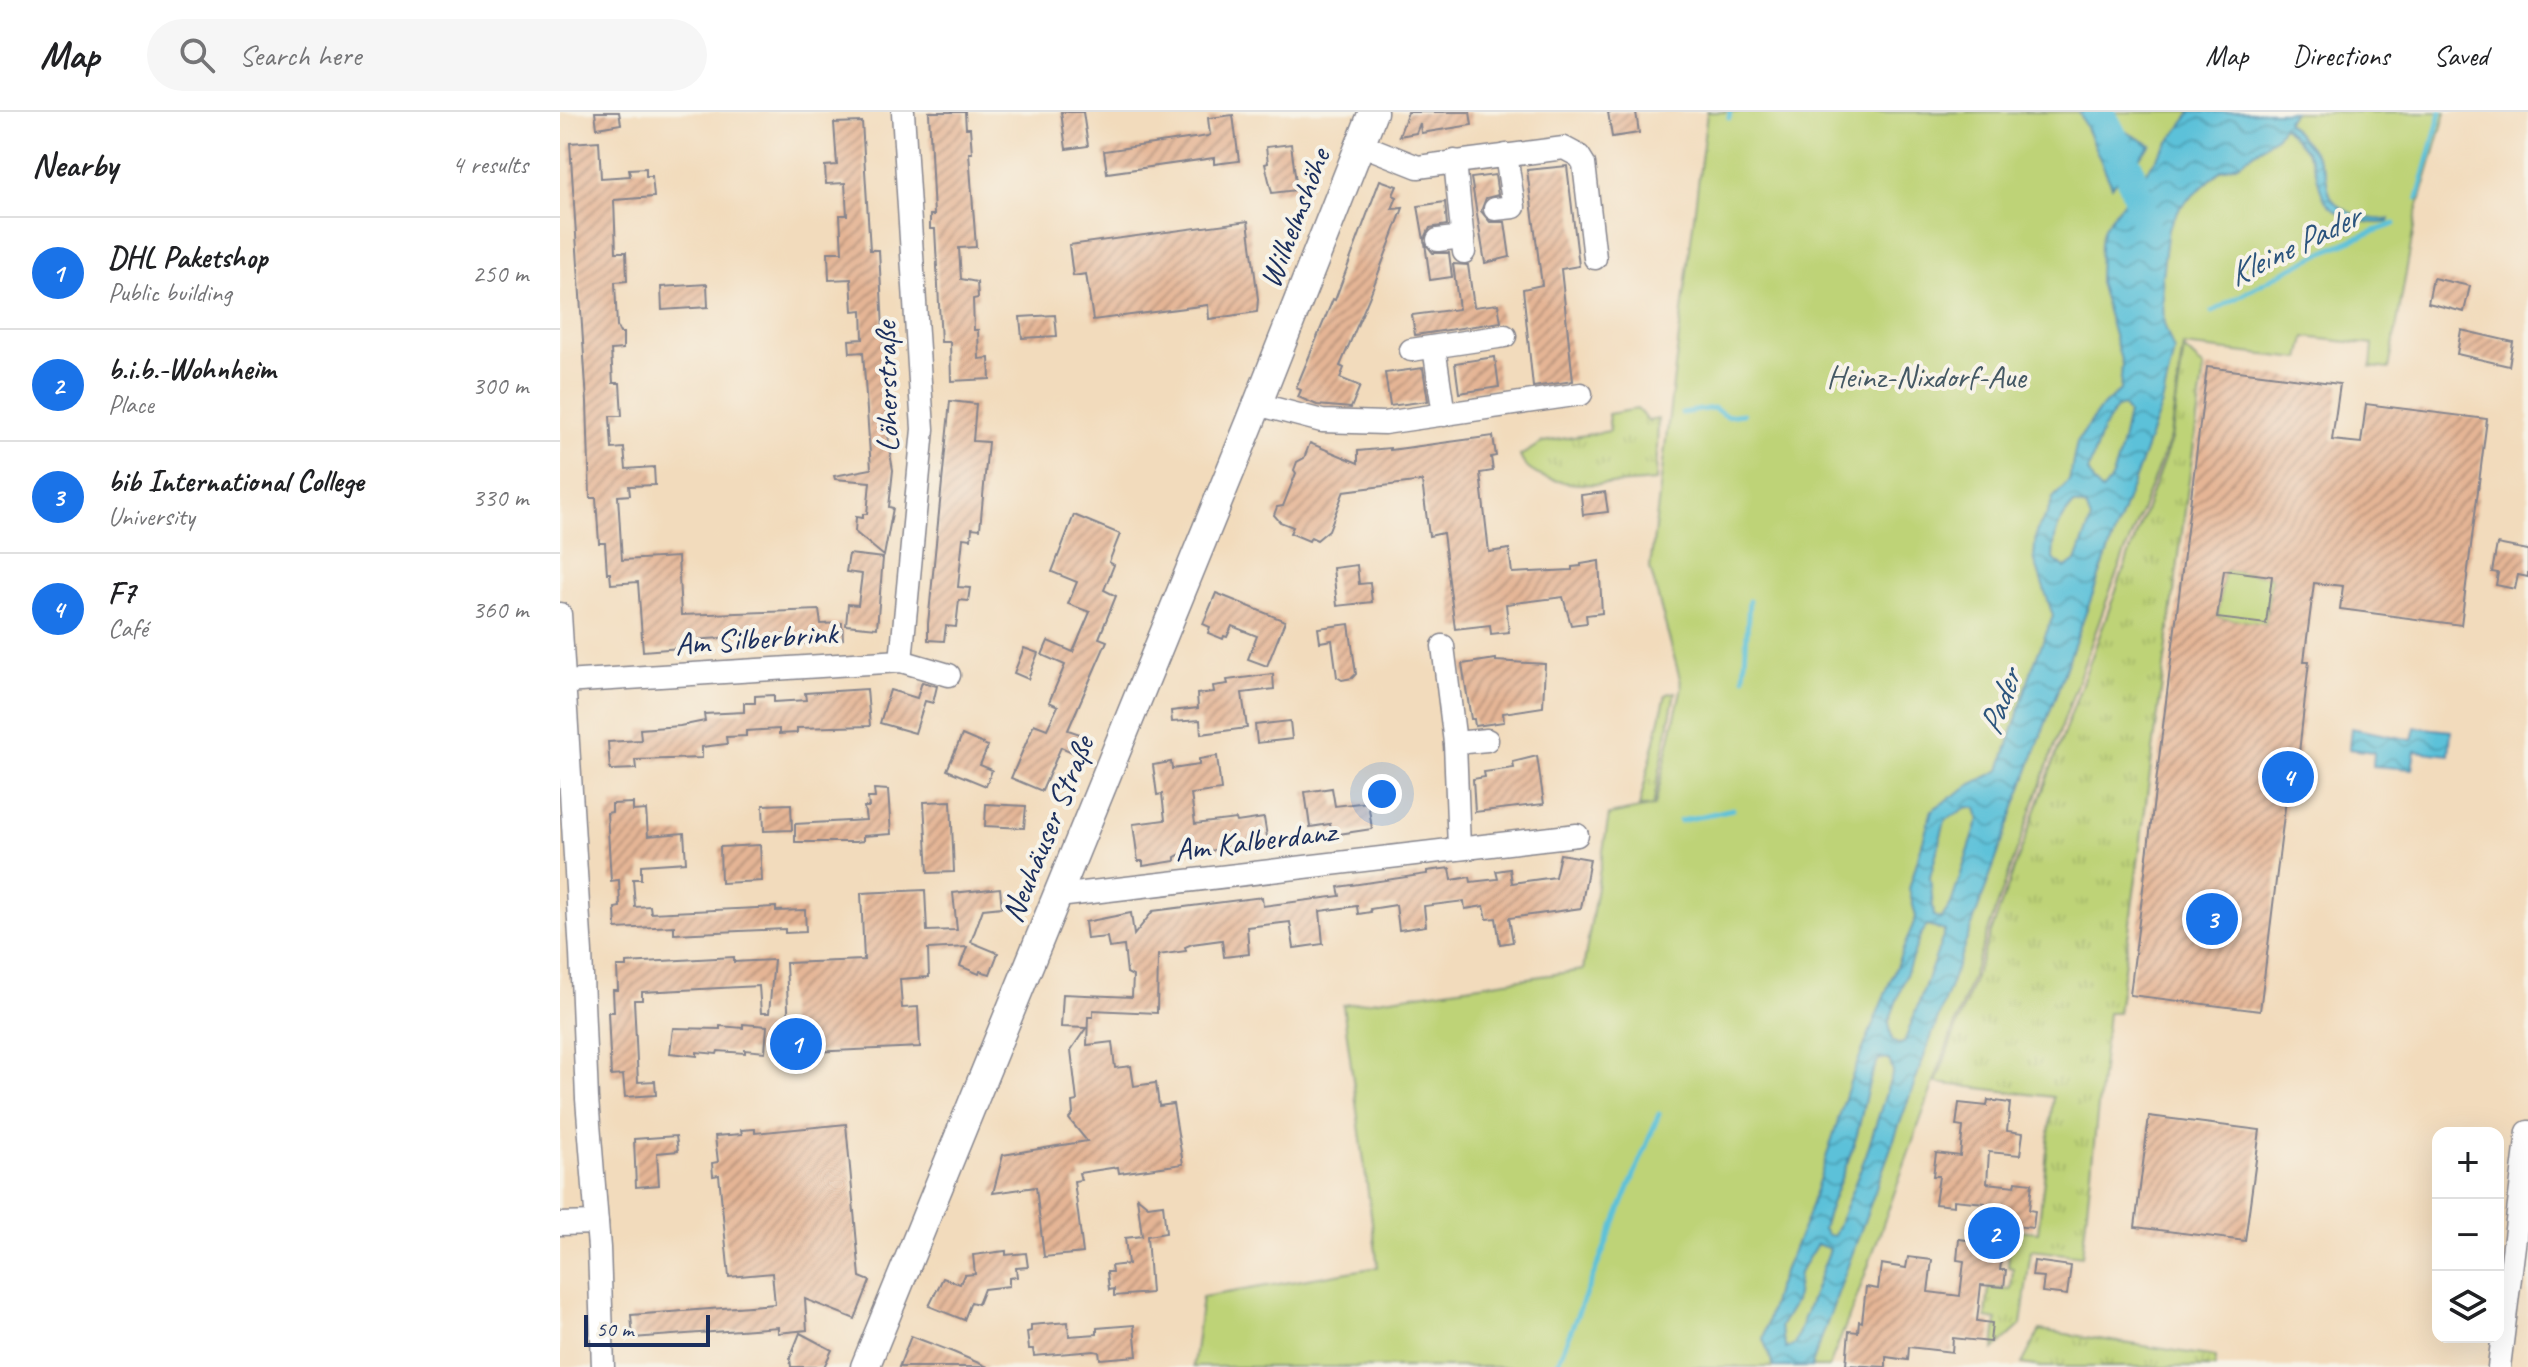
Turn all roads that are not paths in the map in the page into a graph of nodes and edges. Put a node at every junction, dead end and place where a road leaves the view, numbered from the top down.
1 (903, 112) edge
2 (1373, 112) edge
3 (1360, 144) junction
4 (1506, 155) junction
5 (1455, 161) junction
6 (1495, 209) dead end
7 (1438, 240) dead end
8 (1595, 258) dead end
9 (1292, 317) joint
10 (1505, 336) dead end
11 (1434, 347) junction
12 (1411, 350) dead end
13 (1581, 394) dead end
14 (1257, 404) junction
15 (1444, 415) junction
16 (560, 614) edge
17 (1443, 646) dead end
18 (901, 661) junction
19 (949, 675) dead end
20 (564, 682) junction
21 (1487, 740) dead end
22 (1455, 743) junction
23 (1577, 835) dead end
24 (1459, 848) junction
25 (1058, 896) junction
26 (2528, 1132) edge
27 (597, 1223) junction
28 (560, 1224) edge
29 (603, 1367) edge
30 (865, 1367) edge
31 (2499, 1367) edge

1 - 18 street, Löherstraße
2 - 3 main road, Wilhelmshöhe
3 - 5 street, Wilhelmshöhe
3 - 9 main road, Wilhelmshöhe
4 - 5 street, Wilhelmshöhe
4 - 6 street
4 - 8 street, Wilhelmshöhe
5 - 7 street
9 - 14 main road, Neuhäuser Straße
10 - 11 street
11 - 12 street
11 - 15 street
13 - 15 street
14 - 15 street
14 - 25 main road, Neuhäuser Straße
16 - 20 street
17 - 22 street
18 - 19 street, Am Silberbrink
18 - 20 street, Am Silberbrink
20 - 27 street
21 - 22 street
22 - 24 street
23 - 24 street, Am Kalberdanz
24 - 25 street, Am Kalberdanz
25 - 30 main road, Neuhäuser Straße
26 - 31 street
27 - 28 street
27 - 29 street

